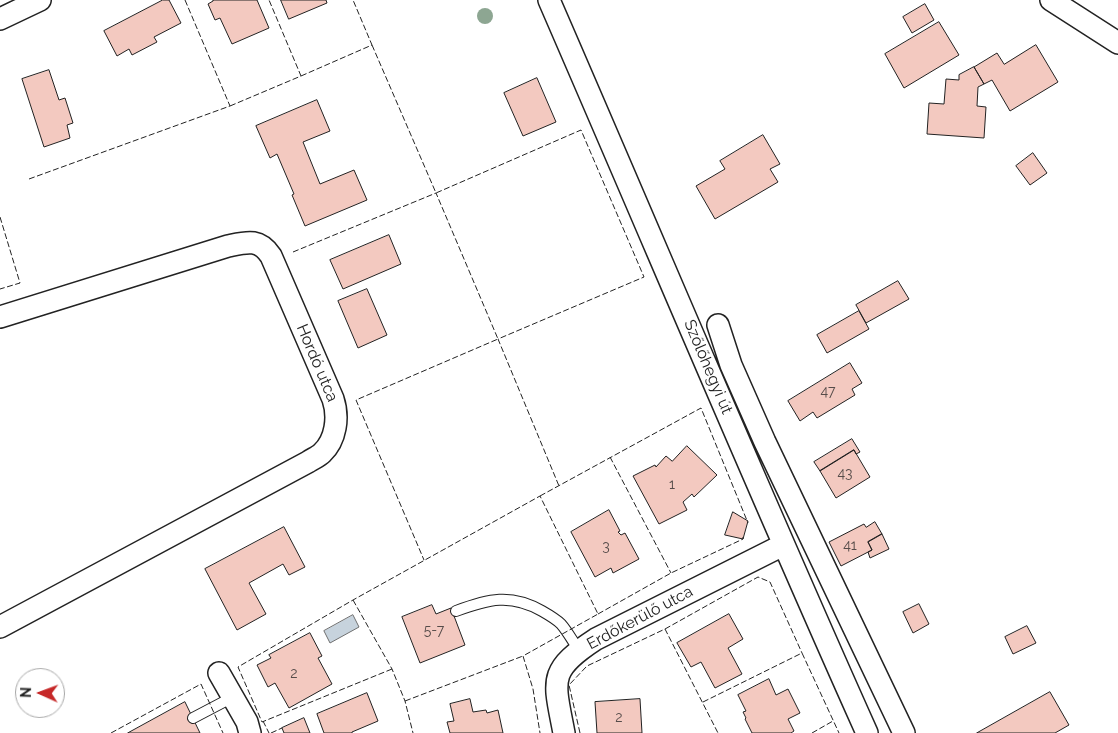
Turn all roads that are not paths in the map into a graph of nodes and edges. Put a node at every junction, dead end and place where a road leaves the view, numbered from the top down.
1 (40, 0) edge
2 (549, 0) edge
3 (1051, 0) edge
4 (0, 19) edge
5 (1118, 43) edge
6 (0, 317) edge
7 (718, 325) dead end
8 (783, 544) junction
9 (456, 610) dead end
10 (0, 627) edge
11 (579, 650) junction
12 (219, 673) dead end
13 (234, 697) junction
14 (193, 718) dead end
15 (250, 733) edge
16 (564, 733) edge
17 (867, 733) edge
18 (904, 733) edge

1 - 4 street
2 - 8 street, Szőlőhegyi út
3 - 5 street
6 - 10 street, Hordó utca
7 - 18 street, Szőlőhegyi út
8 - 11 street, Erdőkerülő utca
8 - 17 street, Szőlőhegyi út
9 - 11 lane
11 - 16 street, Erdőkerülő utca
12 - 13 street
13 - 14 lane
13 - 15 street

